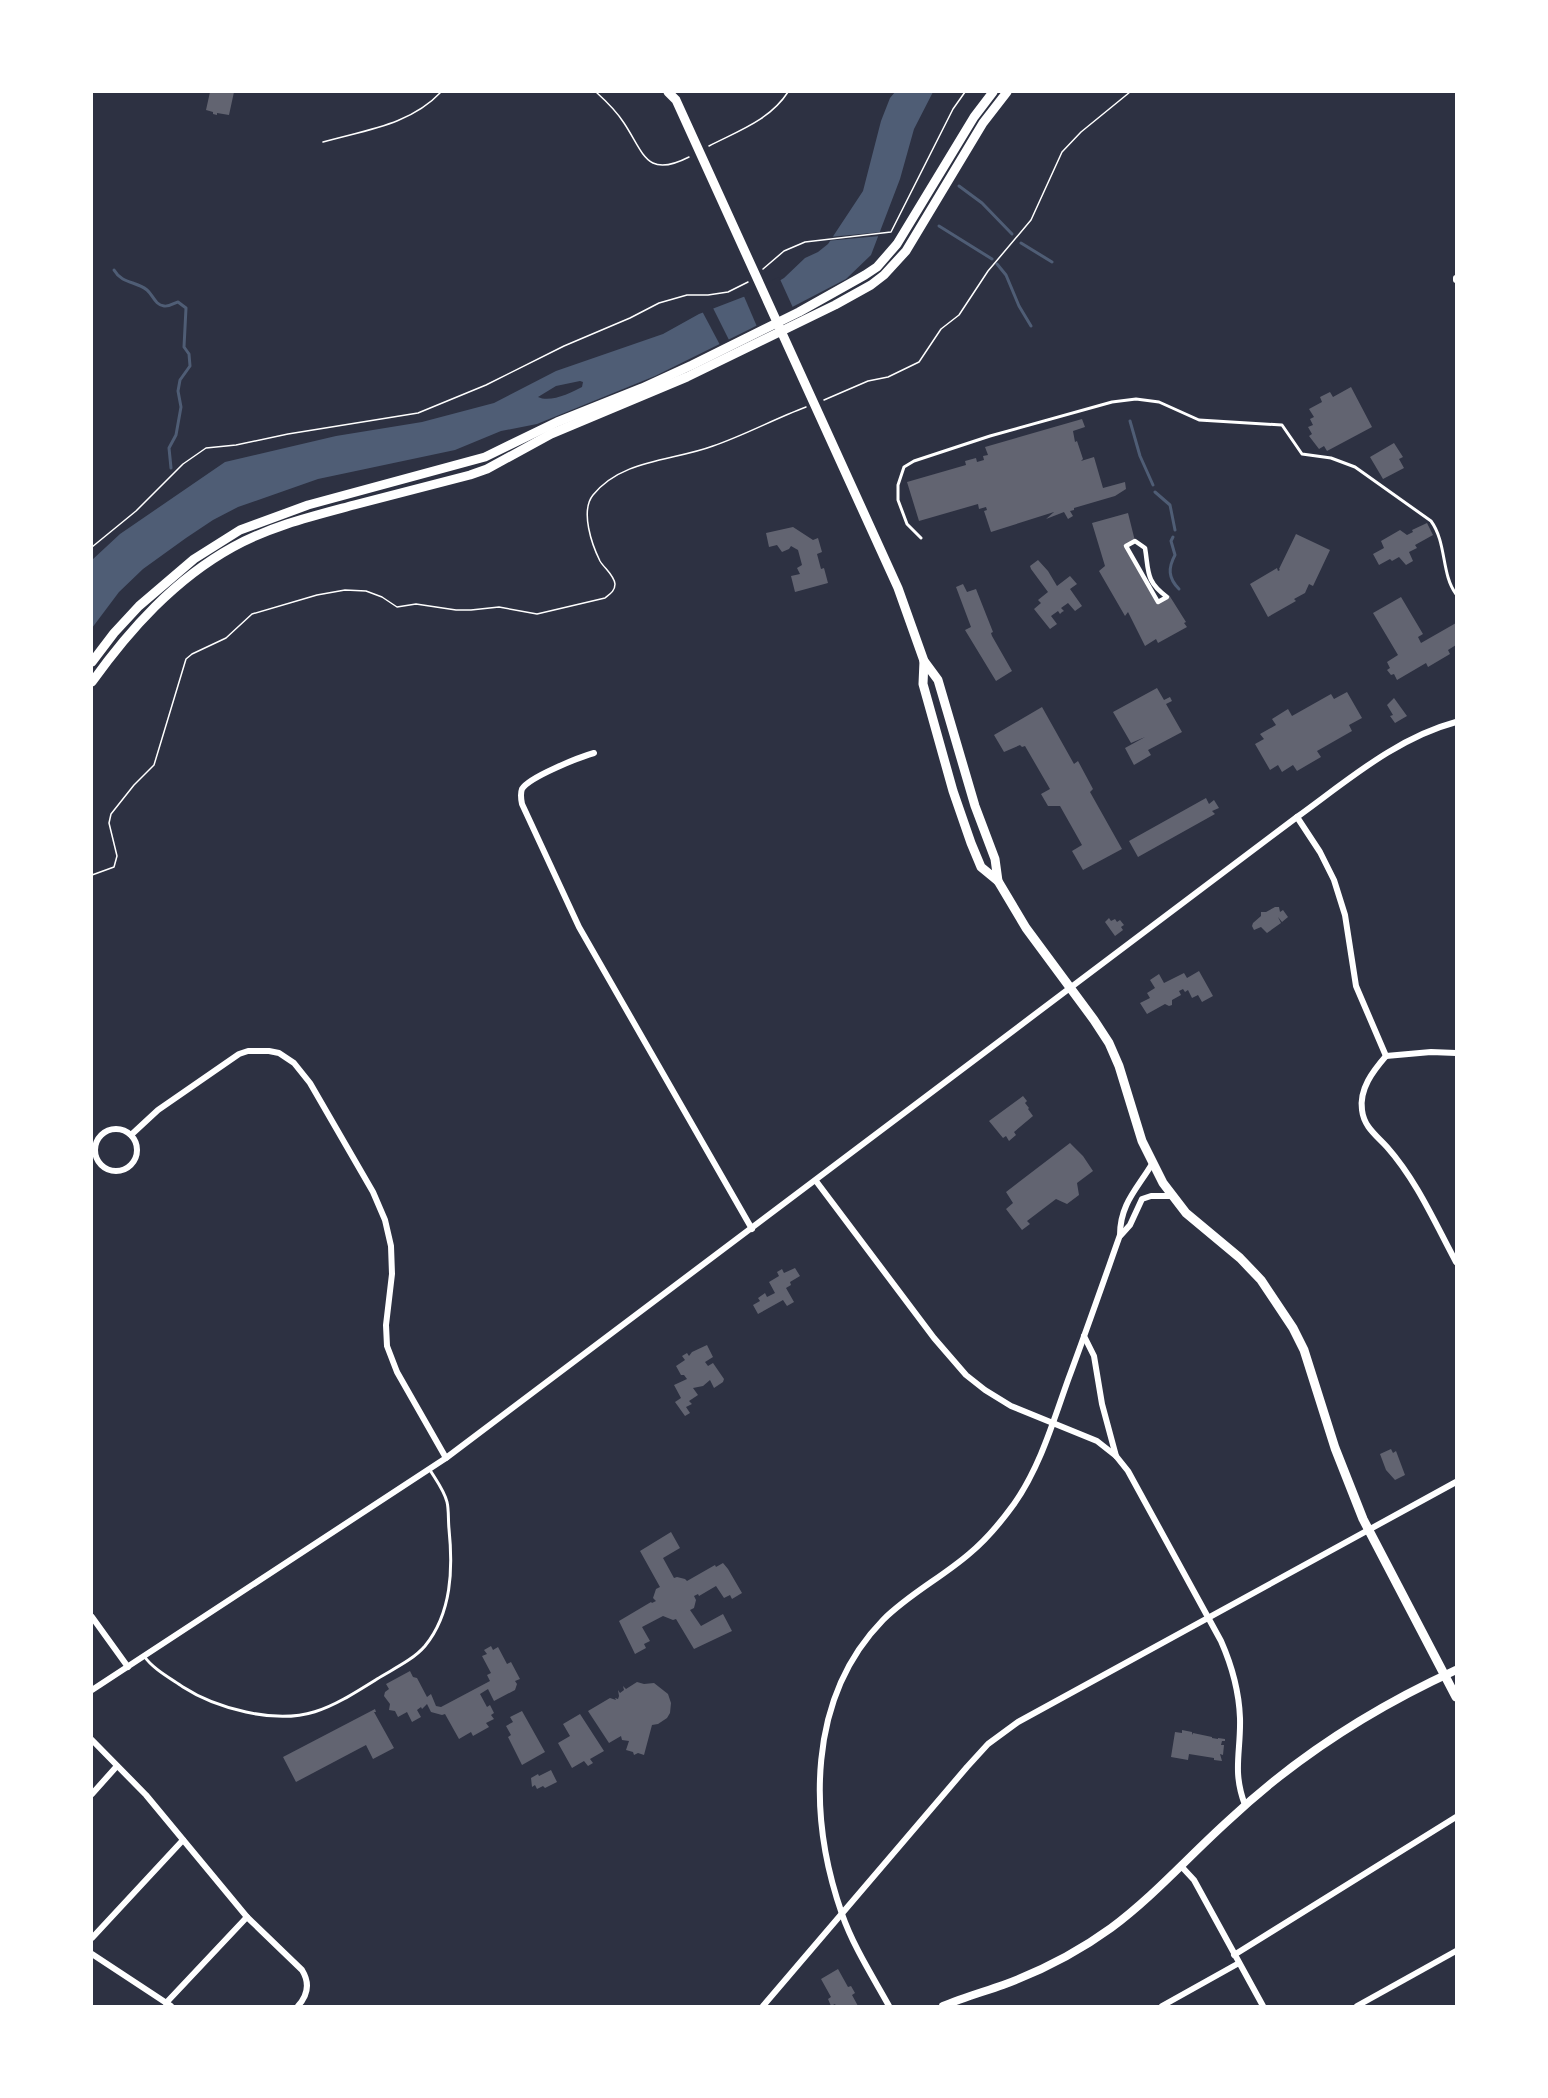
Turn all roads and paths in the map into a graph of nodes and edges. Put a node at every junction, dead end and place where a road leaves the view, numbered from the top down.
1 (441, 92) edge
2 (668, 92) edge
3 (964, 92) edge
4 (993, 92) edge
5 (1007, 92) edge
6 (1130, 92) edge
7 (676, 96) edge
8 (323, 142) dead end
9 (821, 239) dead end
10 (695, 294) dead end
11 (921, 538) dead end
12 (92, 547) edge
13 (1128, 550) joint
14 (1456, 594) edge
15 (924, 661) junction
16 (92, 662) edge
17 (92, 682) edge
18 (1456, 722) edge
19 (594, 753) dead end
20 (1297, 817) junction
21 (92, 874) edge
22 (998, 880) junction
23 (1071, 988) junction
24 (1456, 1053) edge
25 (1386, 1056) junction
26 (131, 1135) junction
27 (1152, 1164) junction
28 (816, 1180) junction
29 (1172, 1196) junction
30 (752, 1229) junction
31 (1120, 1235) junction
32 (1456, 1262) edge
33 (1084, 1336) junction
34 (1053, 1422) junction
35 (1116, 1456) junction
36 (446, 1458) junction
37 (430, 1470) junction
38 (1456, 1482) edge
39 (1368, 1530) junction
40 (92, 1617) edge
41 (1208, 1618) junction
42 (144, 1656) junction
43 (128, 1667) junction
44 (1456, 1670) edge
45 (1445, 1676) junction
46 (92, 1690) edge
47 (1456, 1697) edge
48 (92, 1740) edge
49 (117, 1766) junction
50 (92, 1794) edge
51 (1245, 1805) junction
52 (1456, 1817) edge
53 (183, 1840) junction
54 (1181, 1866) junction
55 (842, 1914) junction
56 (247, 1917) junction
57 (92, 1938) edge
58 (1456, 1952) edge
59 (92, 1954) edge
60 (1234, 1955) junction
61 (1239, 1963) junction
62 (169, 2005) edge
63 (298, 2007) edge
64 (763, 2007) edge
65 (889, 2007) edge
66 (943, 2007) edge
67 (1162, 2007) edge
68 (1263, 2007) edge
69 (1357, 2007) edge

1 - 8 path
2 - 7 main road
3 - 9 path
4 - 16 main road
5 - 17 main road
6 - 21 path
7 - 15 main road
10 - 12 path
11 - 14 lane
13 - 13 street
15 - 22 main road
15 - 22 main road
18 - 20 street
19 - 30 street
20 - 23 street
20 - 25 street
22 - 23 main road
23 - 27 main road
23 - 28 street
24 - 25 street
25 - 32 street
26 - 26 street
26 - 36 street
27 - 29 main road
27 - 31 street
28 - 30 street
28 - 34 street
29 - 31 street
29 - 39 main road
30 - 36 street
31 - 33 street
33 - 34 street
33 - 35 street
34 - 35 street
34 - 55 street
35 - 41 street
36 - 37 street
37 - 42 street
37 - 42 lane
38 - 39 street
39 - 41 street
39 - 45 main road
40 - 43 street
41 - 51 street
41 - 55 street
42 - 43 street
43 - 46 street
44 - 45 street
45 - 47 main road
45 - 51 street
48 - 49 street
49 - 50 street
49 - 53 street
51 - 54 street
52 - 60 street
53 - 56 street
53 - 57 street
54 - 60 street
54 - 66 street
55 - 64 street
55 - 65 street
56 - 62 street
56 - 63 street
58 - 69 street
59 - 62 street
60 - 61 street
61 - 67 street
61 - 68 street

